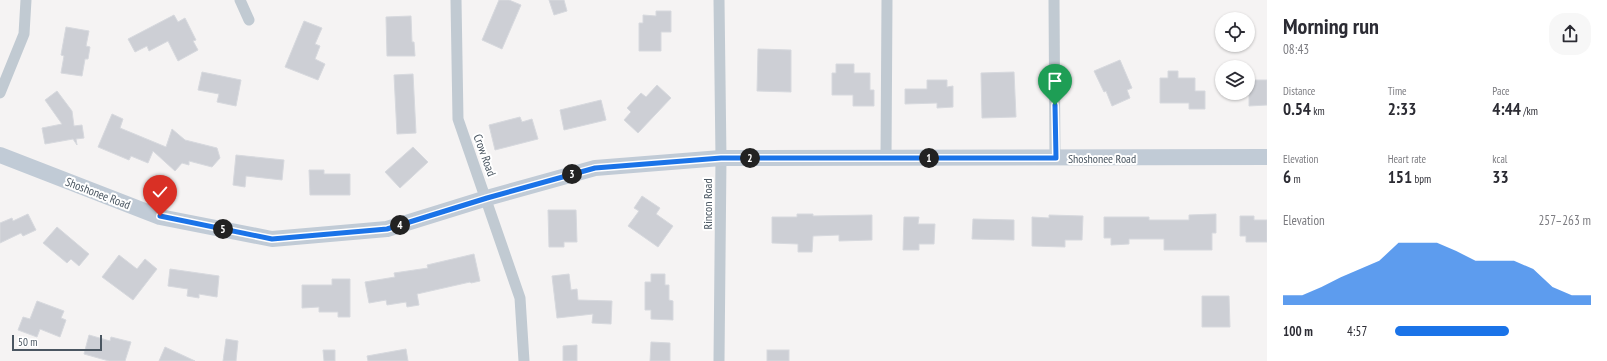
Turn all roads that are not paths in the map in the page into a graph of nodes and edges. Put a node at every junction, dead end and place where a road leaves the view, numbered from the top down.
1 (26, 0) edge
2 (240, 0) edge
3 (456, 0) edge
4 (719, 0) edge
5 (887, 0) edge
6 (1054, 0) edge
7 (249, 20) dead end
8 (0, 93) edge
9 (0, 155) edge
10 (1267, 157) edge
11 (721, 158) junction
12 (886, 158) junction
13 (1056, 158) junction
14 (487, 198) junction
15 (524, 361) edge
16 (719, 361) edge

1 - 8 street
2 - 7 street
3 - 14 street, Crow Road
4 - 11 street, Rincon Road
5 - 12 street
6 - 13 street
9 - 14 street, Shoshonee Road
10 - 13 street, Shoshonee Road
11 - 12 street, Shoshonee Road
11 - 14 street, Shoshonee Road
11 - 16 street, Rincon Road
12 - 13 street, Shoshonee Road
14 - 15 street, Crow Road

